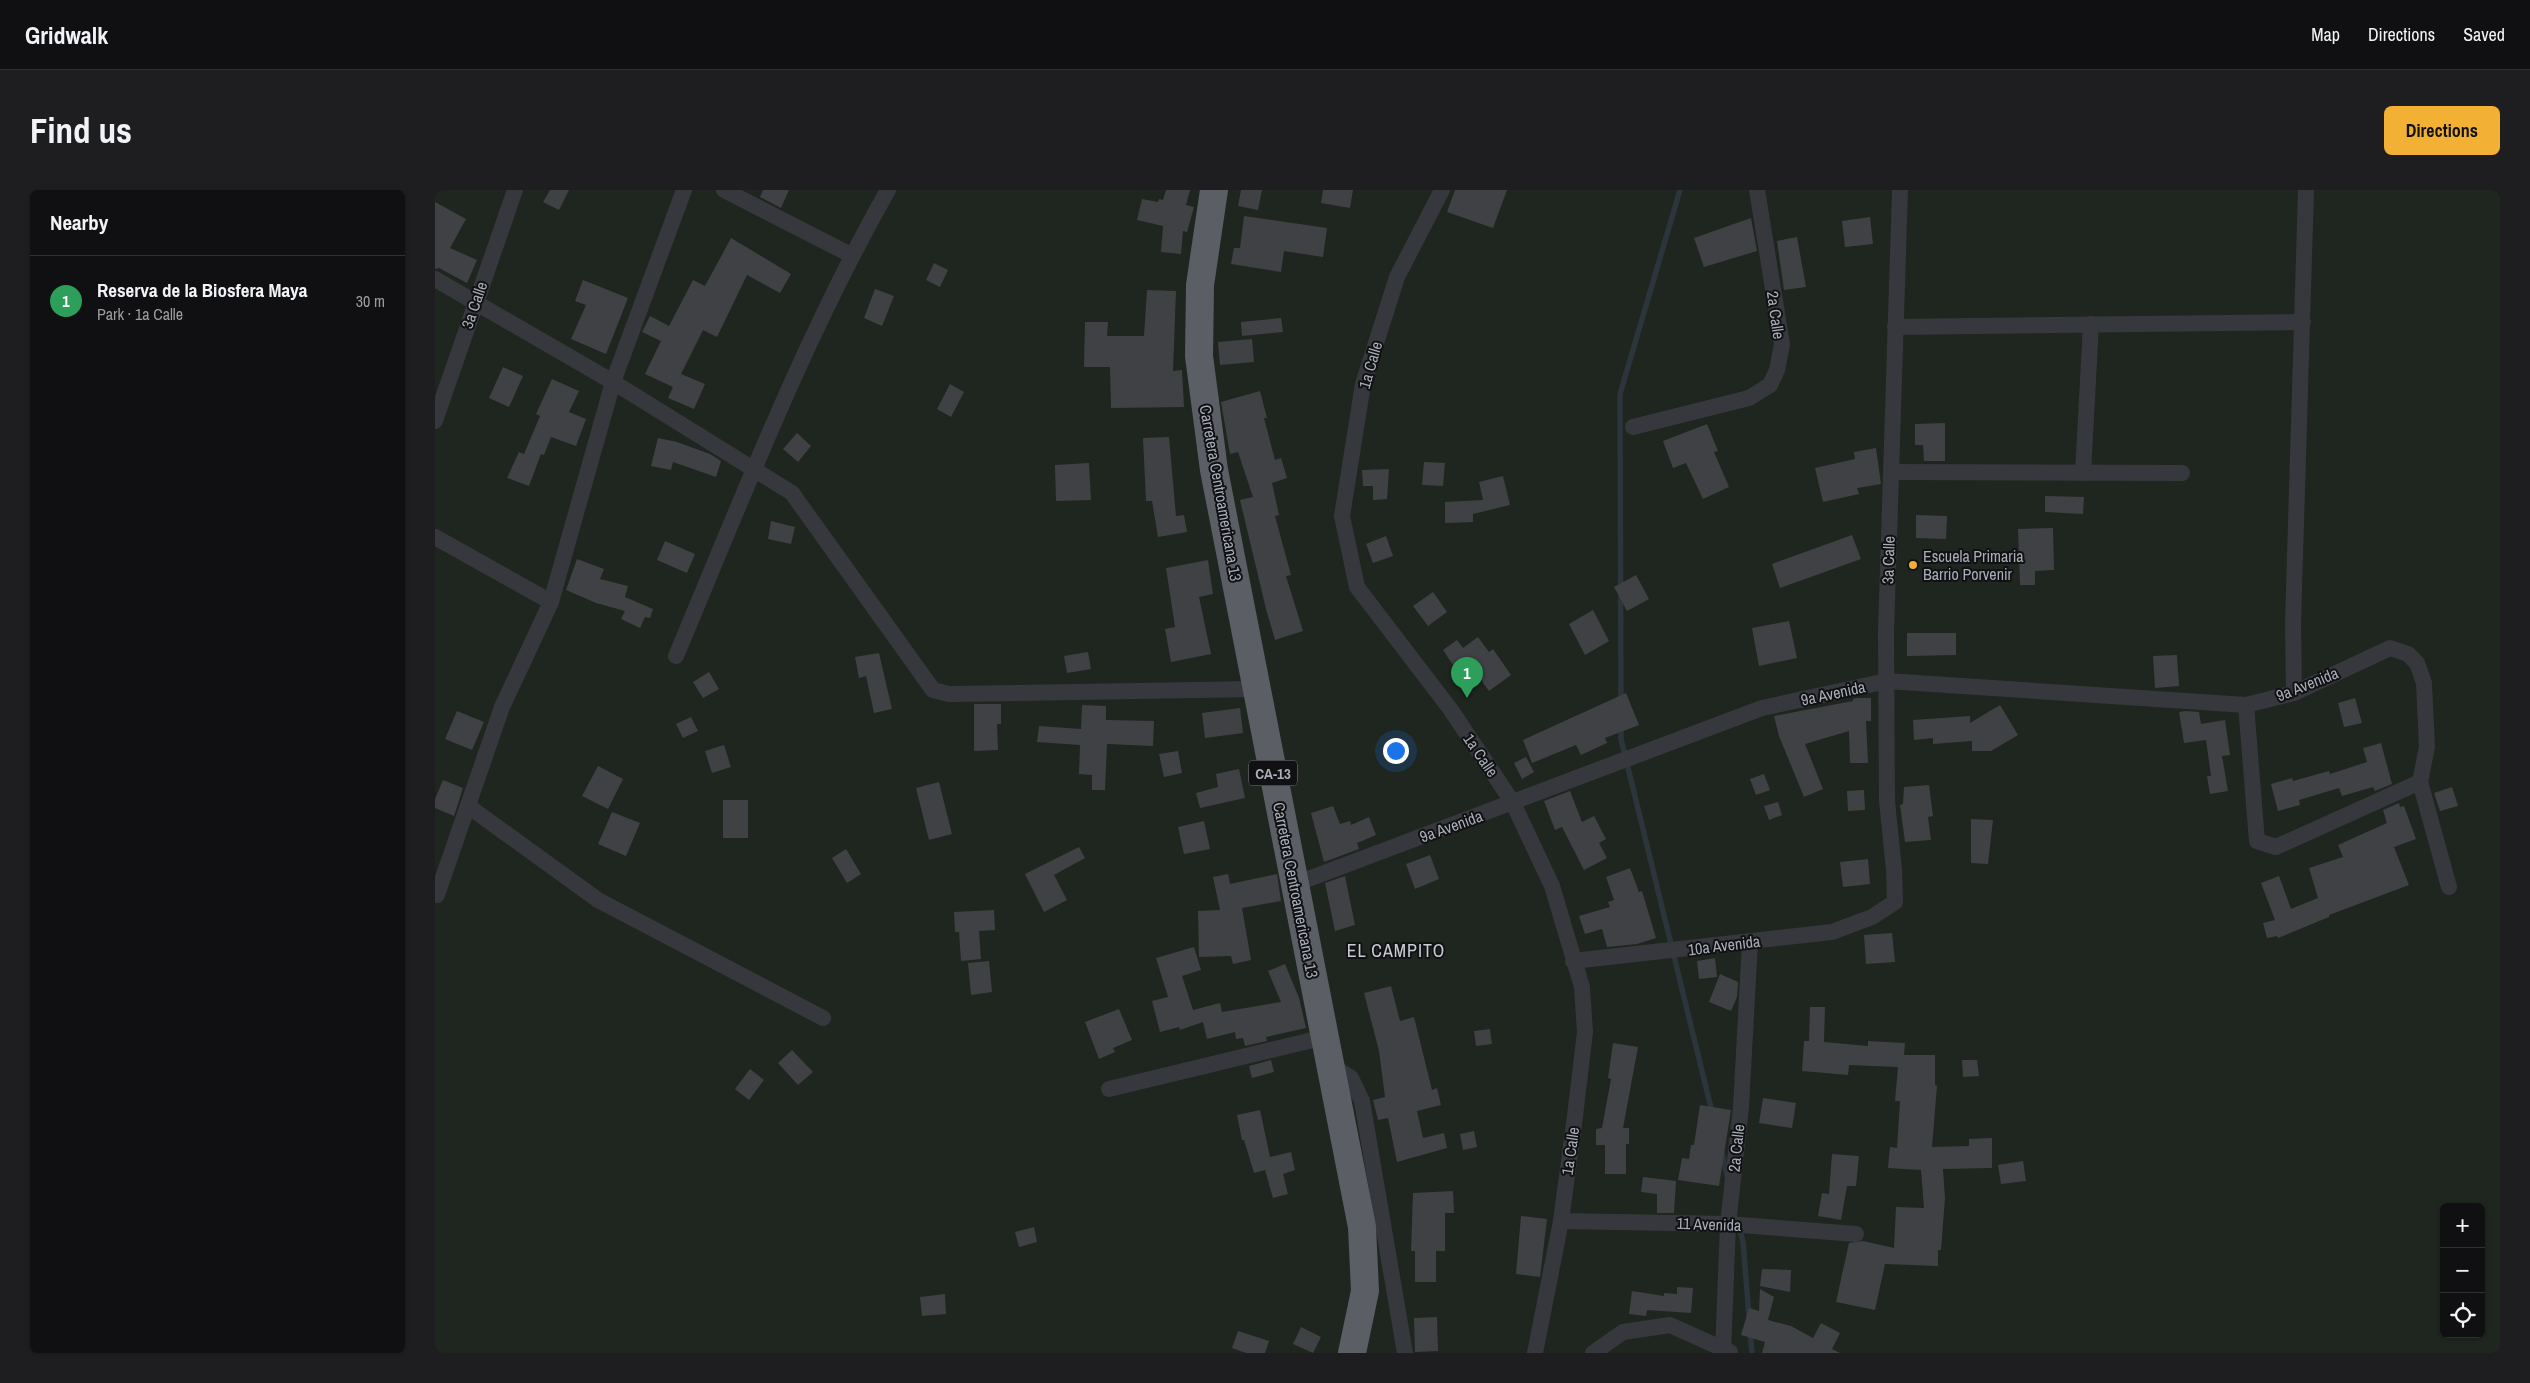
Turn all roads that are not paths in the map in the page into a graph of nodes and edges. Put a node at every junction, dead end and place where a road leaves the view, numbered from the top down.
1 (515, 190) edge
2 (684, 190) edge
3 (724, 190) edge
4 (888, 190) edge
5 (1214, 190) edge
6 (1442, 190) edge
7 (1757, 190) edge
8 (1901, 190) edge
9 (2306, 190) edge
10 (851, 255) junction
11 (435, 279) edge
12 (475, 301) junction
13 (2303, 322) junction
14 (2091, 324) junction
15 (1895, 326) junction
16 (613, 382) junction
17 (435, 421) edge
18 (1633, 426) dead end
19 (755, 470) junction
20 (1891, 472) junction
21 (2083, 472) junction
22 (2182, 473) dead end
23 (435, 537) edge
24 (551, 602) junction
25 (676, 656) dead end
26 (1887, 681) junction
27 (1257, 689) junction
28 (2294, 693) junction
29 (2246, 705) junction
30 (2420, 782) junction
31 (1513, 802) junction
32 (468, 806) junction
33 (1295, 884) junction
34 (2449, 887) dead end
35 (437, 895) dead end
36 (1872, 917) joint
37 (1749, 942) junction
38 (1573, 961) junction
39 (823, 1018) dead end
40 (1325, 1037) junction
41 (1331, 1065) junction
42 (1109, 1089) dead end
43 (1561, 1221) junction
44 (1728, 1224) junction
45 (1856, 1234) dead end
46 (1726, 1351) edge
47 (1352, 1353) edge
48 (1405, 1353) edge
49 (1535, 1353) edge
50 (1593, 1353) edge

1 - 12 street, 3a Calle
2 - 16 street
3 - 10 street
4 - 10 street
5 - 27 highway, Carretera Centroamericana 13 / CA-13
6 - 31 street, 1a Calle
7 - 18 street, 2a Calle
8 - 15 street, 3a Calle
9 - 13 street
10 - 19 street
11 - 12 street
12 - 16 street
12 - 17 street, 3a Calle
13 - 14 street
13 - 28 street
14 - 15 street
14 - 21 street
15 - 20 street, 3a Calle
16 - 19 street
16 - 24 street
19 - 25 street
19 - 27 street
20 - 21 street
20 - 26 street, 3a Calle
21 - 22 street
23 - 24 street
24 - 32 street
26 - 29 street, 9a Avenida
26 - 31 street, 9a Avenida
26 - 36 street, 3a Calle
27 - 33 highway, Carretera Centroamericana 13 / CA-13
28 - 29 street, 9a Avenida
28 - 30 street, 9a Avenida
29 - 30 street
30 - 34 street
31 - 33 street, 9a Avenida
31 - 38 street, 1a Calle
32 - 35 street
32 - 39 street
33 - 40 highway, Carretera Centroamericana 13 / CA-13
36 - 37 street, 10a Avenida
37 - 38 street, 10a Avenida
37 - 44 street, 2a Calle
38 - 43 street, 1a Calle
40 - 41 highway, Carretera Centroamericana 13 / CA-13
40 - 42 street
41 - 47 highway, Carretera Centroamericana 13 / CA-13
41 - 48 street
43 - 44 street, 11 Avenida
43 - 49 street, 1a Calle
44 - 45 street, 11 Avenida
44 - 46 street, 2a Calle
46 - 50 street

